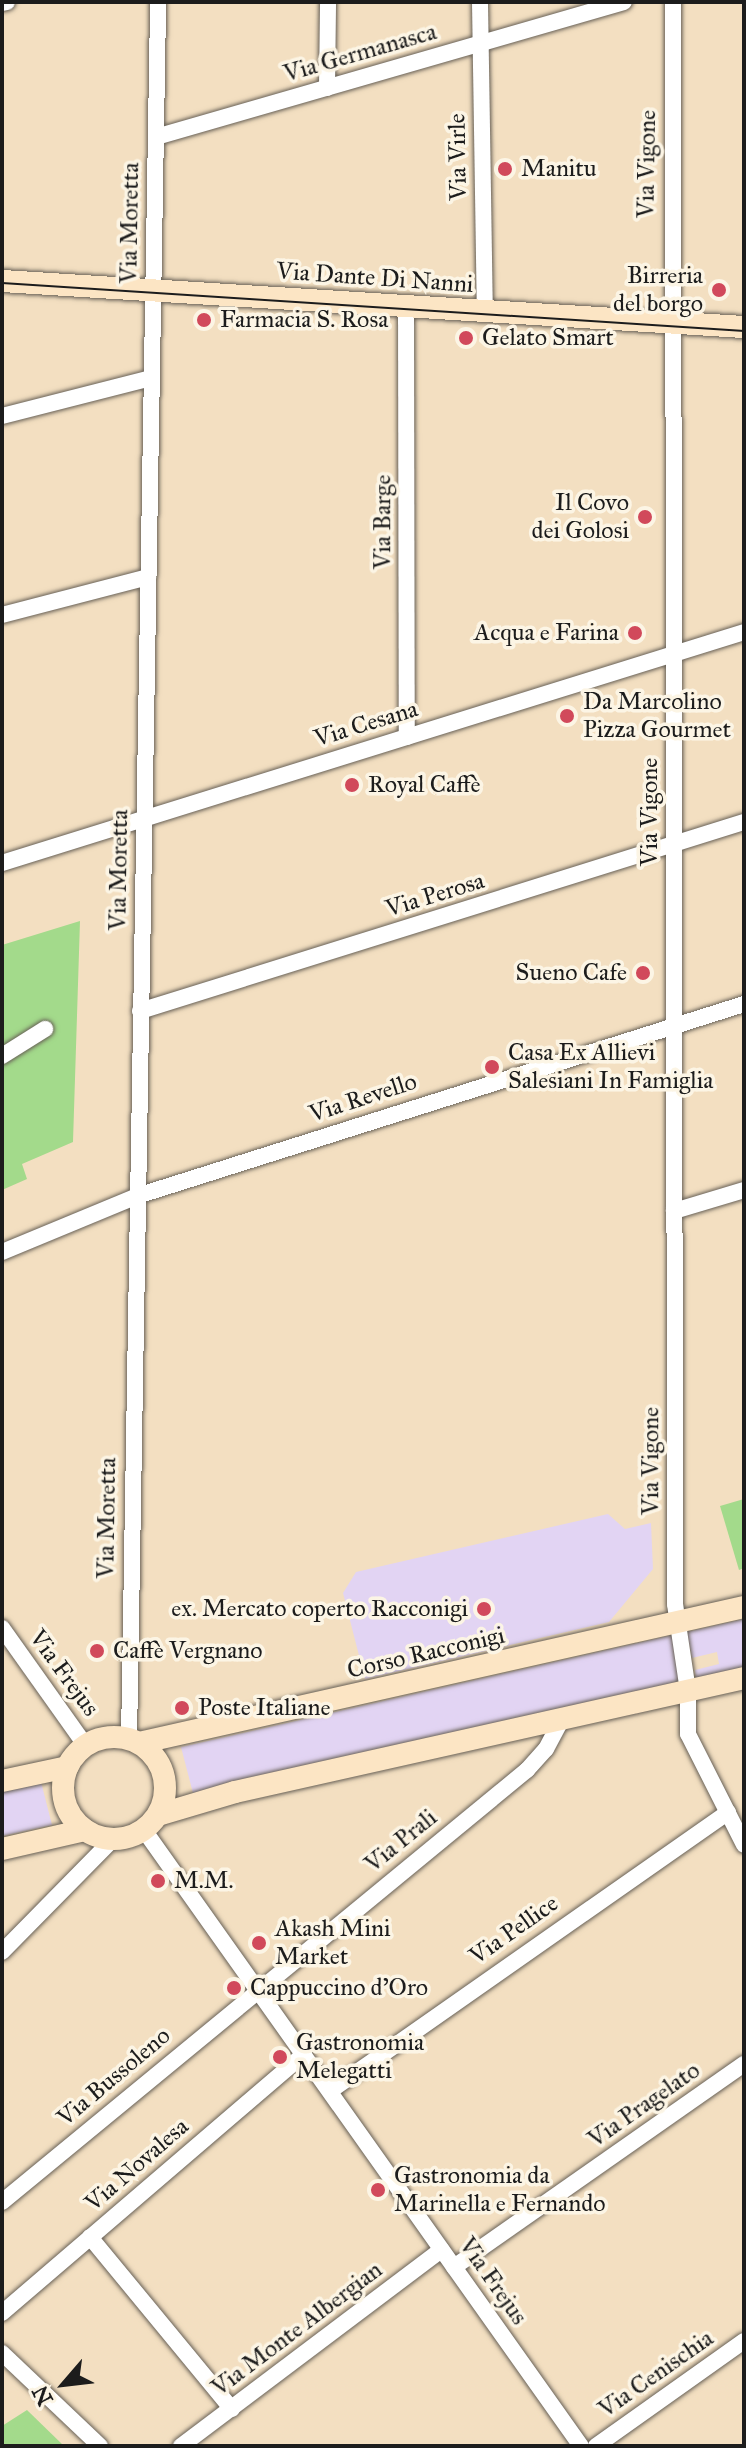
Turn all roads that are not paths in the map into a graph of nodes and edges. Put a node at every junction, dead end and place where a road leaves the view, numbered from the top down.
1 (158, 2) edge
2 (328, 2) edge
3 (480, 2) edge
4 (624, 2) edge
5 (673, 2) edge
6 (480, 44) junction
7 (327, 88) junction
8 (156, 137) junction
9 (2, 281) edge
10 (153, 289) junction
11 (406, 306) junction
12 (485, 310) junction
13 (670, 322) junction
14 (744, 327) edge
15 (151, 378) junction
16 (2, 416) edge
17 (148, 577) junction
18 (2, 615) edge
19 (744, 632) edge
20 (674, 652) junction
21 (407, 737) junction
22 (143, 817) junction
23 (744, 822) edge
24 (674, 846) junction
25 (2, 863) edge
26 (744, 1004) edge
27 (140, 1011) junction
28 (673, 1025) junction
29 (45, 1029) dead end
30 (2, 1056) edge
31 (744, 1190) edge
32 (137, 1196) junction
33 (674, 1211) junction
34 (2, 1252) edge
35 (744, 1607) edge
36 (677, 1623) junction
37 (2, 1628) edge
38 (744, 1678) edge
39 (688, 1691) junction
40 (562, 1719) junction
41 (134, 1741) junction
42 (86, 1746) junction
43 (68, 1767) junction
44 (2, 1781) edge
45 (728, 1812) junction
46 (151, 1823) junction
47 (85, 1830) junction
48 (112, 1840) junction
49 (744, 1845) edge
50 (2, 1849) edge
51 (2, 1952) edge
52 (257, 1989) junction
53 (304, 2054) junction
54 (744, 2064) edge
55 (330, 2091) junction
56 (2, 2202) edge
57 (90, 2237) junction
58 (441, 2250) junction
59 (454, 2267) junction
60 (2, 2313) edge
61 (744, 2341) edge
62 (2, 2353) edge
63 (232, 2409) junction
64 (100, 2446) edge
65 (181, 2446) edge
66 (581, 2446) edge
67 (596, 2446) edge

1 - 8 street, Via Moretta
2 - 7 street
3 - 6 street, Via Virle
4 - 6 street, Via Germanasca
5 - 13 street, Via Vigone
6 - 7 street, Via Germanasca
6 - 12 street, Via Virle
7 - 8 street, Via Germanasca
8 - 10 street, Via Moretta
9 - 10 street, Via Dante Di Nanni
10 - 11 street, Via Dante Di Nanni
10 - 15 street, Via Moretta
11 - 12 street, Via Dante Di Nanni
11 - 21 street, Via Barge
12 - 13 street, Via Dante Di Nanni
13 - 14 street, Via Dante Di Nanni
13 - 20 street, Via Vigone
15 - 16 street
15 - 17 street, Via Moretta
17 - 18 street
17 - 22 street, Via Moretta
19 - 20 street, Via Cesana
20 - 21 street, Via Cesana
20 - 24 street, Via Vigone
21 - 22 street, Via Cesana
22 - 25 street, Via Cesana
22 - 27 street, Via Moretta
23 - 24 street, Via Perosa
24 - 27 street, Via Perosa
24 - 28 street, Via Vigone
26 - 28 street, Via Revello
27 - 32 street, Via Moretta
28 - 32 street, Via Revello
28 - 33 street, Via Vigone
29 - 30 street
31 - 33 street
32 - 34 street, Via Revello
32 - 41 street, Via Moretta
33 - 36 street, Via Vigone
35 - 36 street, Corso Racconigi
36 - 39 street
36 - 41 street, Corso Racconigi
37 - 42 street, Via Frejus
38 - 39 street
39 - 40 street
39 - 45 street
40 - 46 street
40 - 52 street, Via Prali
41 - 42 street
41 - 46 street
42 - 43 street
43 - 44 street
43 - 47 street
45 - 49 street
45 - 55 street, Via Pellice
46 - 48 street
46 - 52 street, Via Frejus
47 - 48 street
47 - 50 street
48 - 51 street
52 - 53 street, Via Frejus
52 - 56 street, Via Bussoleno
53 - 55 street, Via Frejus
53 - 57 street, Via Novalesa
54 - 59 street, Via Pragelato
55 - 58 street, Via Frejus
57 - 60 street, Via Novalesa
57 - 63 street
58 - 59 street, Via Frejus
58 - 63 street, Via Monte Albergian
59 - 66 street, Via Frejus
61 - 67 street, Via Cenischia
62 - 64 street
63 - 65 street, Via Monte Albergian

